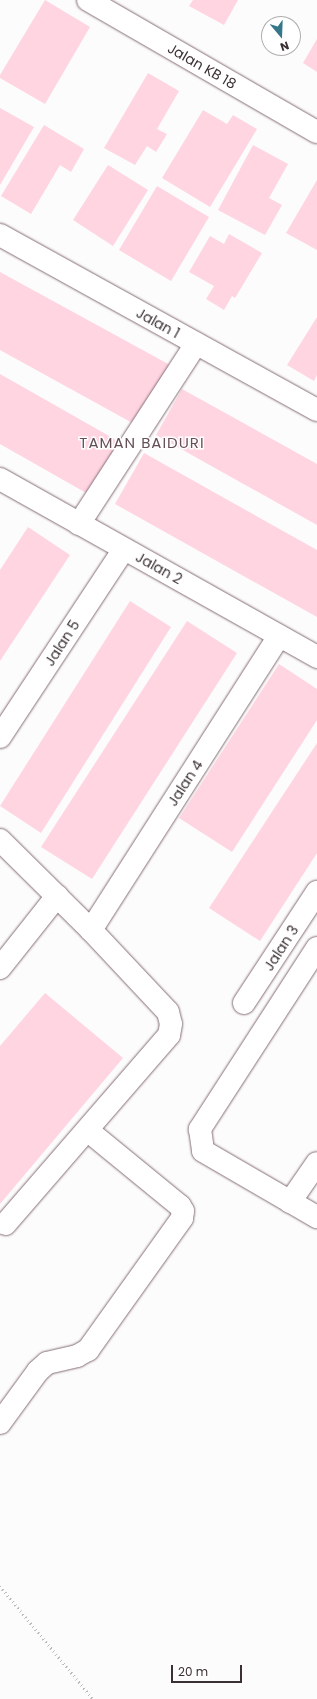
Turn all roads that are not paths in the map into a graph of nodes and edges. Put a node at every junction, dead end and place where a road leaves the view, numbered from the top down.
1 (88, 0) edge
2 (317, 132) edge
3 (0, 235) edge
4 (196, 344) junction
5 (317, 410) edge
6 (0, 479) edge
7 (79, 524) junction
8 (124, 549) junction
9 (279, 636) junction
10 (317, 657) edge
11 (0, 737) edge
12 (0, 840) edge
13 (317, 892) edge
14 (57, 896) junction
15 (91, 930) junction
16 (317, 948) edge
17 (0, 968) edge
18 (244, 1003) dead end
19 (87, 1130) junction
20 (317, 1163) edge
21 (290, 1202) junction
22 (317, 1217) edge
23 (5, 1224) dead end
24 (0, 1423) edge

1 - 2 street, Jalan KB 18
3 - 4 street, Jalan 1
4 - 5 street, Jalan 1
4 - 7 street
6 - 7 street, Jalan 2
7 - 8 street, Jalan 2
8 - 9 street, Jalan 2
8 - 11 street, Jalan 5
9 - 10 street, Jalan 2
9 - 15 street, Jalan 4
12 - 14 street
13 - 18 street, Jalan 3
14 - 15 street
14 - 17 street
15 - 19 street
16 - 21 street
19 - 23 street
19 - 24 street
20 - 21 street
21 - 22 street

